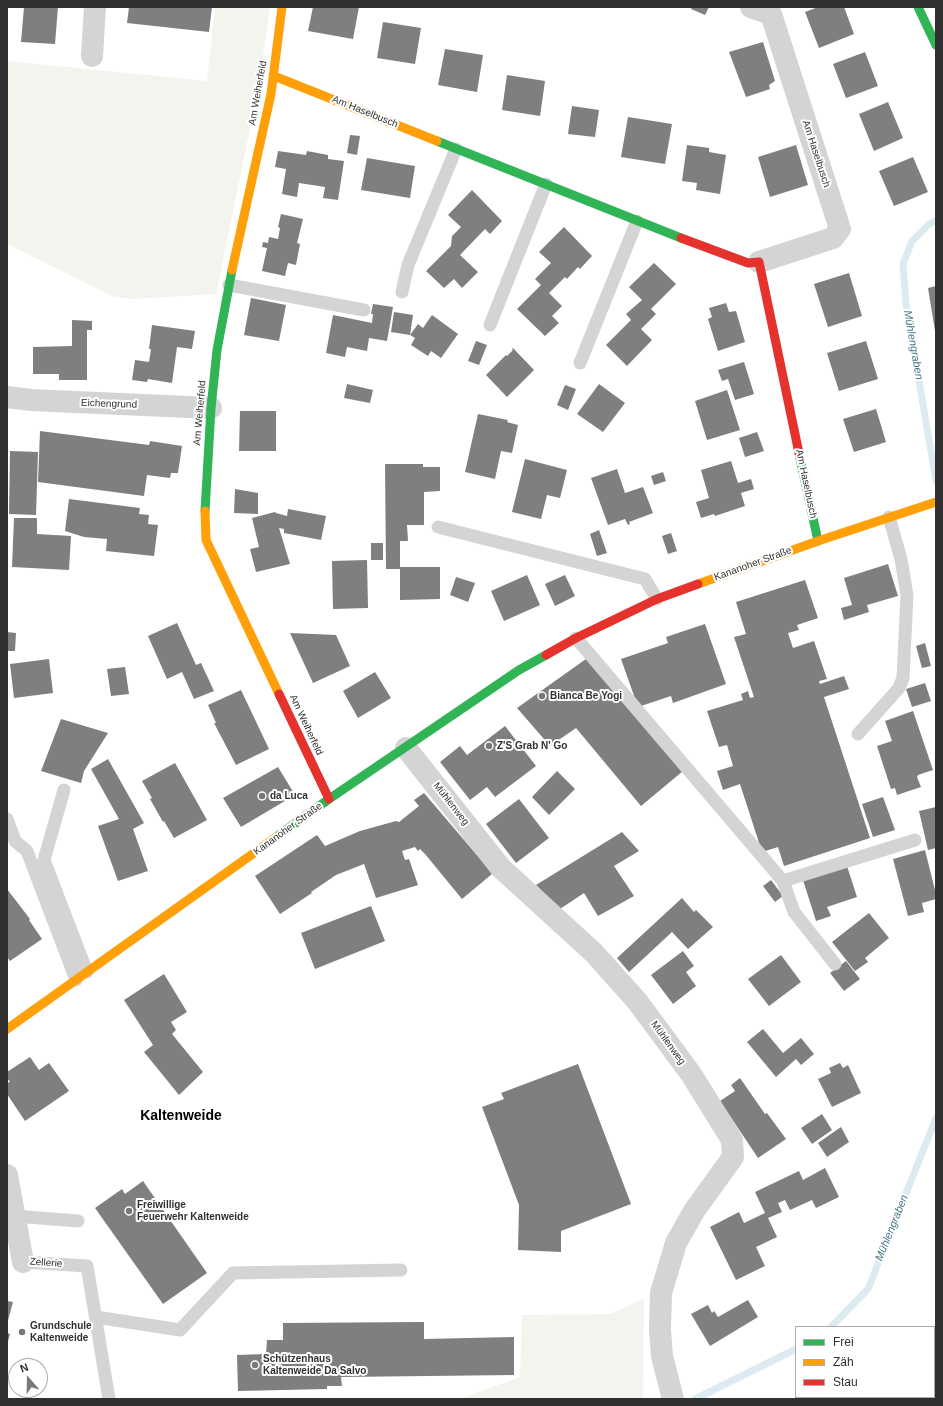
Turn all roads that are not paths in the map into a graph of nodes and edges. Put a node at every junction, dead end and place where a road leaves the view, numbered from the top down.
1 (95, 7) edge
2 (282, 7) edge
3 (751, 7) edge
4 (918, 7) edge
5 (936, 45) edge
6 (92, 56) dead end
7 (274, 76) junction
8 (456, 149) junction
9 (546, 184) junction
10 (637, 221) junction
11 (759, 262) junction
12 (229, 285) junction
13 (402, 292) dead end
14 (364, 310) dead end
15 (490, 325) dead end
16 (580, 363) dead end
17 (7, 397) edge
18 (211, 408) junction
19 (936, 502) edge
20 (889, 517) junction
21 (438, 527) dead end
22 (818, 541) junction
23 (657, 599) junction
24 (576, 638) junction
25 (858, 734) dead end
26 (406, 748) junction
27 (64, 790) dead end
28 (329, 799) junction
29 (7, 819) edge
30 (915, 840) dead end
31 (783, 881) junction
32 (835, 964) dead end
33 (87, 972) junction
34 (76, 980) junction
35 (7, 1029) edge
36 (7, 1175) edge
37 (14, 1216) junction
38 (78, 1221) dead end
39 (23, 1262) joint
40 (401, 1270) dead end
41 (96, 1317) junction
42 (672, 1398) edge
43 (109, 1399) edge

1 - 6 street
2 - 7 street, Am Weiherfeld
3 - 11 street, Am Haselbusch
4 - 5 street
7 - 8 street, Am Haselbusch
7 - 12 street, Am Weiherfeld
8 - 9 street, Am Haselbusch
8 - 13 lane
9 - 10 street, Am Haselbusch
9 - 15 lane
10 - 11 street, Am Haselbusch
10 - 16 lane
11 - 22 street, Am Haselbusch
12 - 14 lane
12 - 18 street, Am Weiherfeld
17 - 18 street, Eichengrund
18 - 28 street, Am Weiherfeld
19 - 20 street, Kananoher Straße
20 - 22 street, Kananoher Straße
20 - 25 lane
21 - 23 lane
22 - 23 street, Kananoher Straße
23 - 24 street, Kananoher Straße
24 - 26 street, Kananoher Straße
24 - 31 lane
26 - 28 street, Kananoher Straße
26 - 42 street, Mühlenweg
27 - 33 lane
28 - 33 street, Kananoher Straße
29 - 34 lane
30 - 31 lane
31 - 32 lane
33 - 34 street, Kananoher Straße
34 - 35 street, Kananoher Straße
36 - 37 street, Zellerie
37 - 38 lane
37 - 39 street, Zellerie
39 - 41 lane, Zellerie
40 - 41 lane
41 - 43 lane

